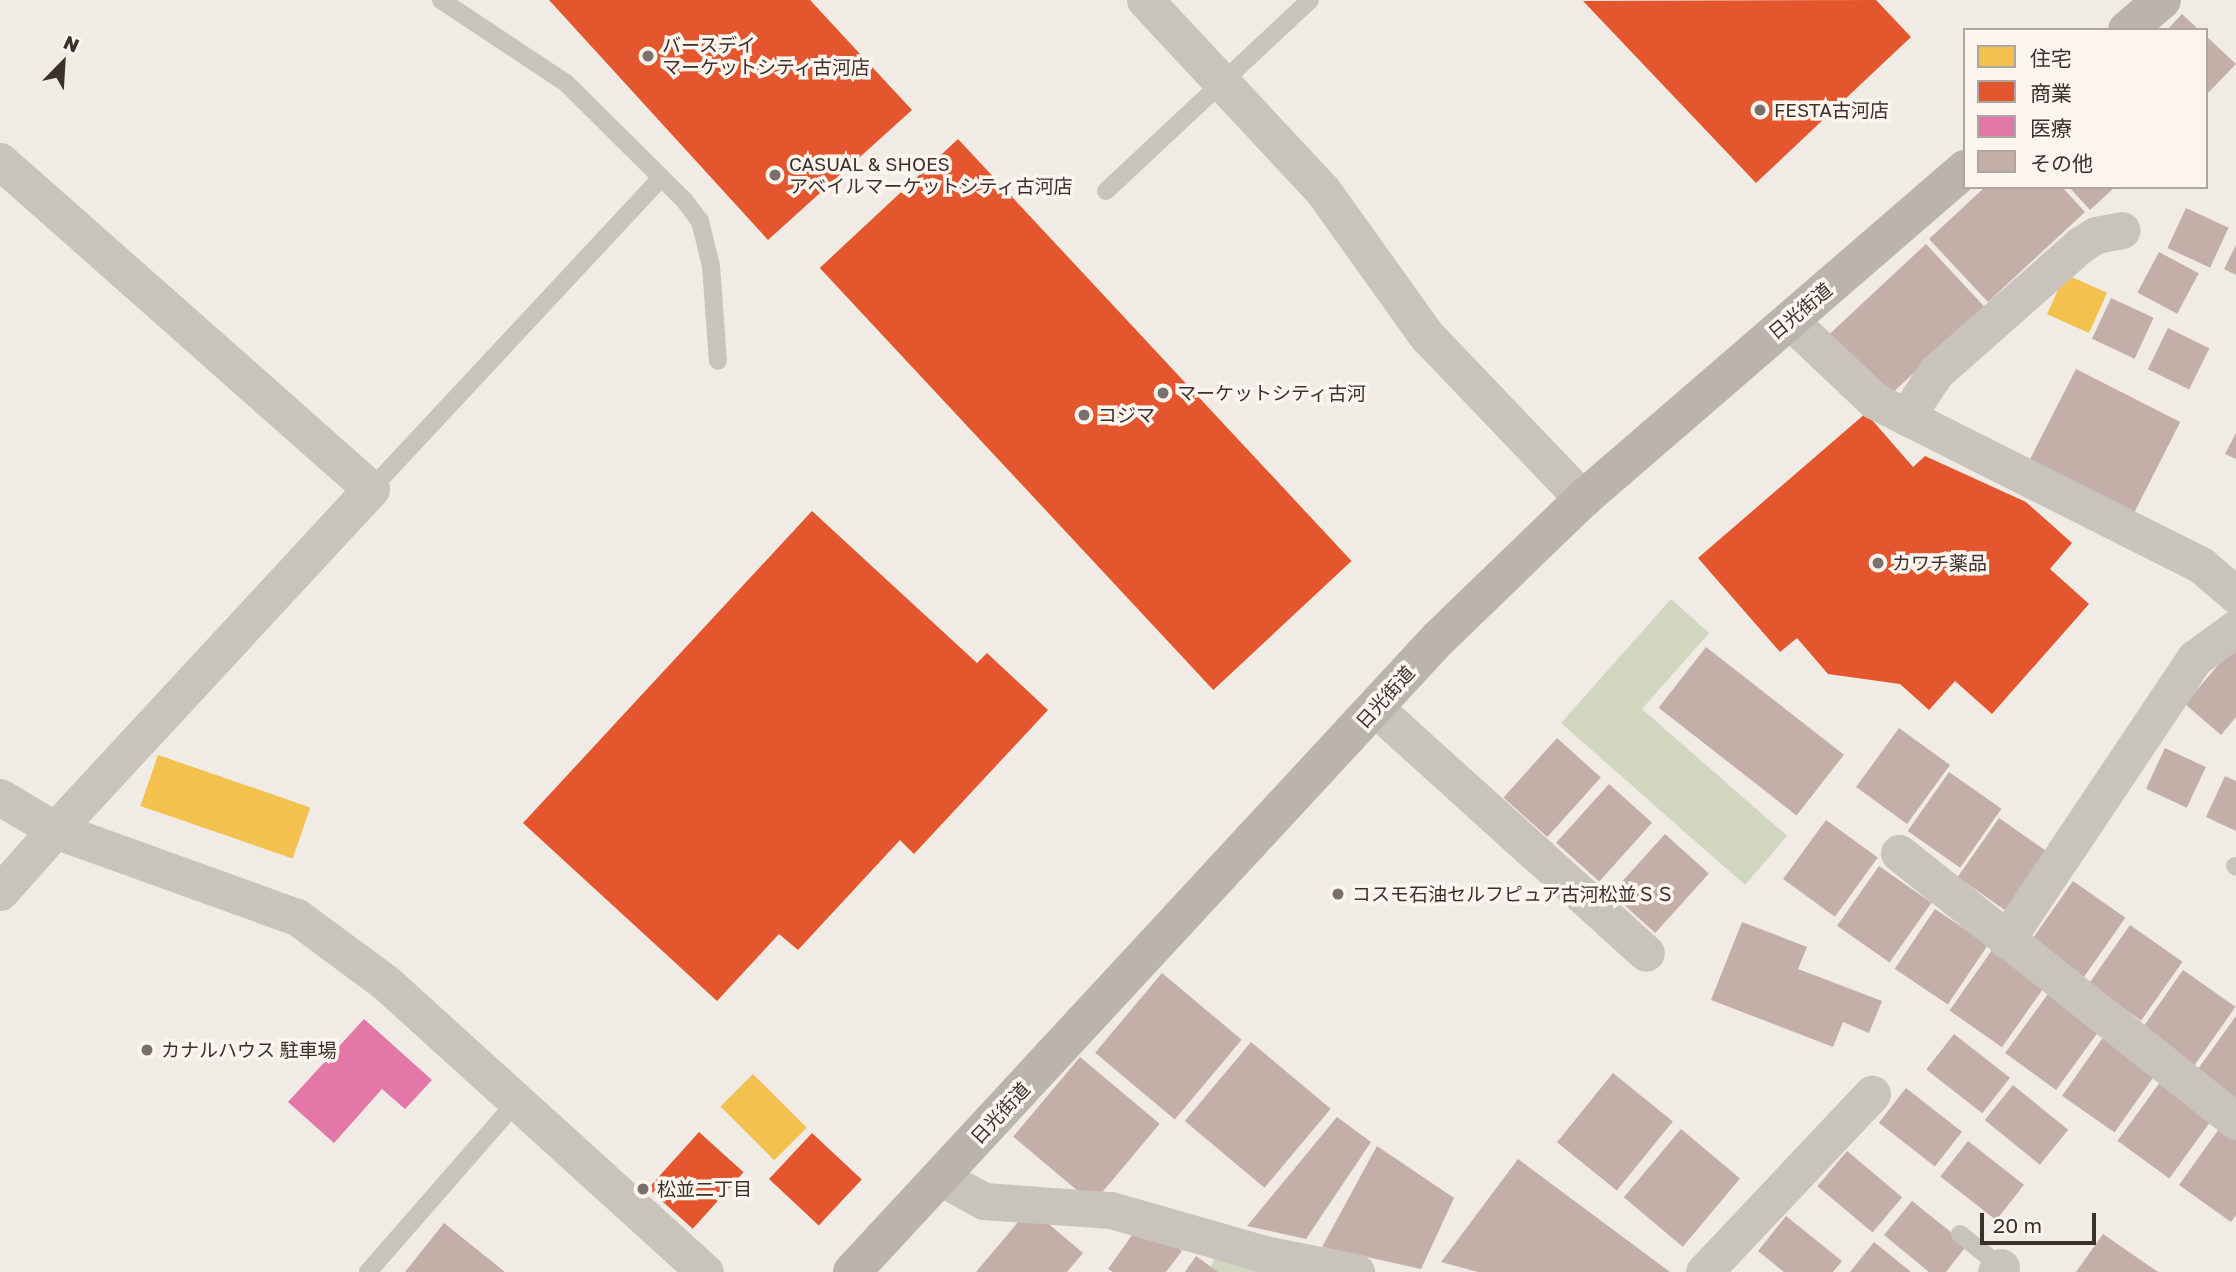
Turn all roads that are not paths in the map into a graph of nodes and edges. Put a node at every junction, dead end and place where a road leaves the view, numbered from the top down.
1 (441, 0) edge
2 (1145, 0) edge
3 (1310, 0) edge
4 (2156, 2) edge
5 (2129, 28) edge
6 (1222, 82) junction
7 (0, 161) edge
8 (1963, 171) edge
9 (661, 178) junction
10 (1105, 191) dead end
11 (2122, 230) dead end
12 (1789, 320) junction
13 (718, 361) dead end
14 (1906, 417) junction
15 (371, 489) junction
16 (1583, 499) junction
17 (2236, 595) edge
18 (2236, 628) edge
19 (1375, 708) junction
20 (0, 797) edge
21 (55, 830) junction
22 (1899, 853) dead end
23 (0, 892) edge
24 (2006, 940) junction
25 (1646, 953) dead end
26 (1872, 1094) dead end
27 (518, 1100) junction
28 (2236, 1121) edge
29 (940, 1177) junction
30 (1960, 1234) dead end
31 (1998, 1270) edge
32 (369, 1272) edge
33 (705, 1272) edge
34 (852, 1272) edge
35 (1356, 1272) edge
36 (1704, 1272) edge

1 - 9 lane
2 - 6 street
3 - 6 lane
4 - 5 main road
6 - 10 lane
6 - 16 street
7 - 15 street
8 - 12 main road, 日光街道
9 - 13 lane
9 - 15 lane
11 - 14 street
12 - 14 street
12 - 16 main road, 日光街道
14 - 17 street
15 - 21 street
16 - 19 main road, 日光街道
18 - 24 street
19 - 25 street
19 - 29 main road, 日光街道
20 - 21 street
21 - 23 street
21 - 27 street
22 - 24 street
24 - 28 street
26 - 36 street
27 - 32 lane
27 - 33 street
29 - 34 main road, 日光街道
29 - 35 street
30 - 31 lane

